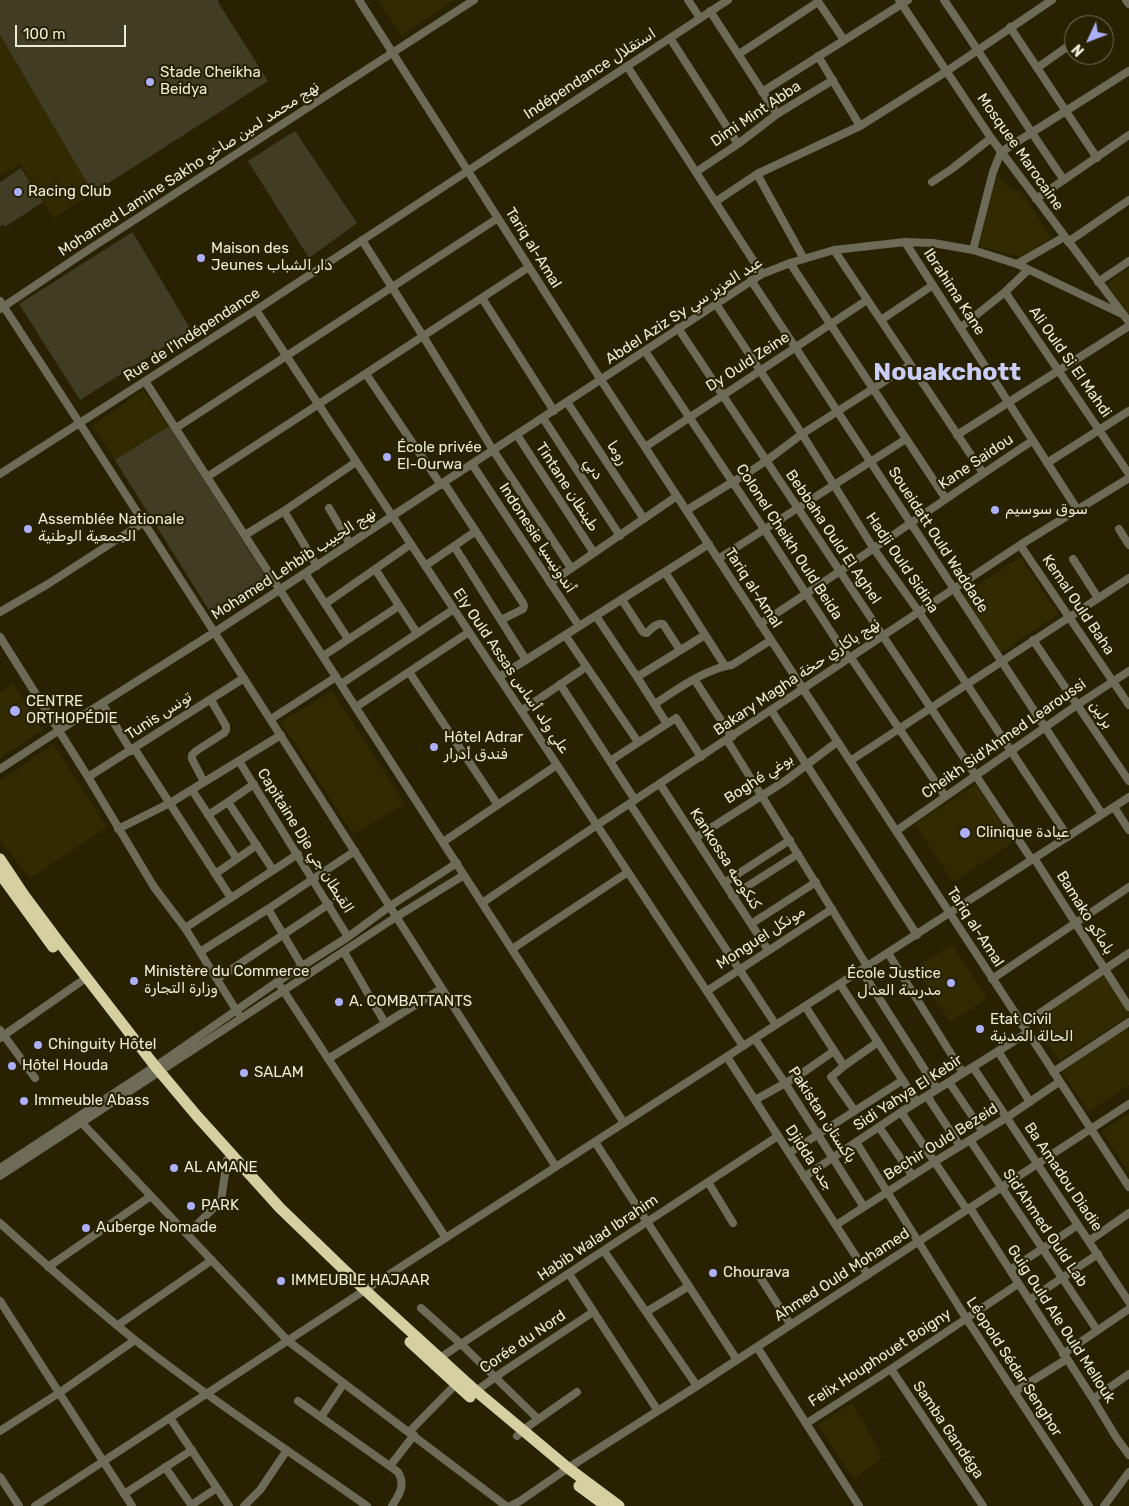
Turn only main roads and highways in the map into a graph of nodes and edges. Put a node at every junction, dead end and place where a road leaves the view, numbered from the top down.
1 (0, 859) edge
2 (0, 874) edge
3 (84, 980) junction
4 (154, 1071) junction
5 (362, 1292) junction
6 (565, 1470) junction
7 (606, 1506) edge
8 (619, 1506) edge

1 - 3 highway
2 - 3 highway
3 - 4 highway
4 - 5 highway
4 - 5 highway
5 - 6 highway
6 - 7 highway
6 - 8 highway

